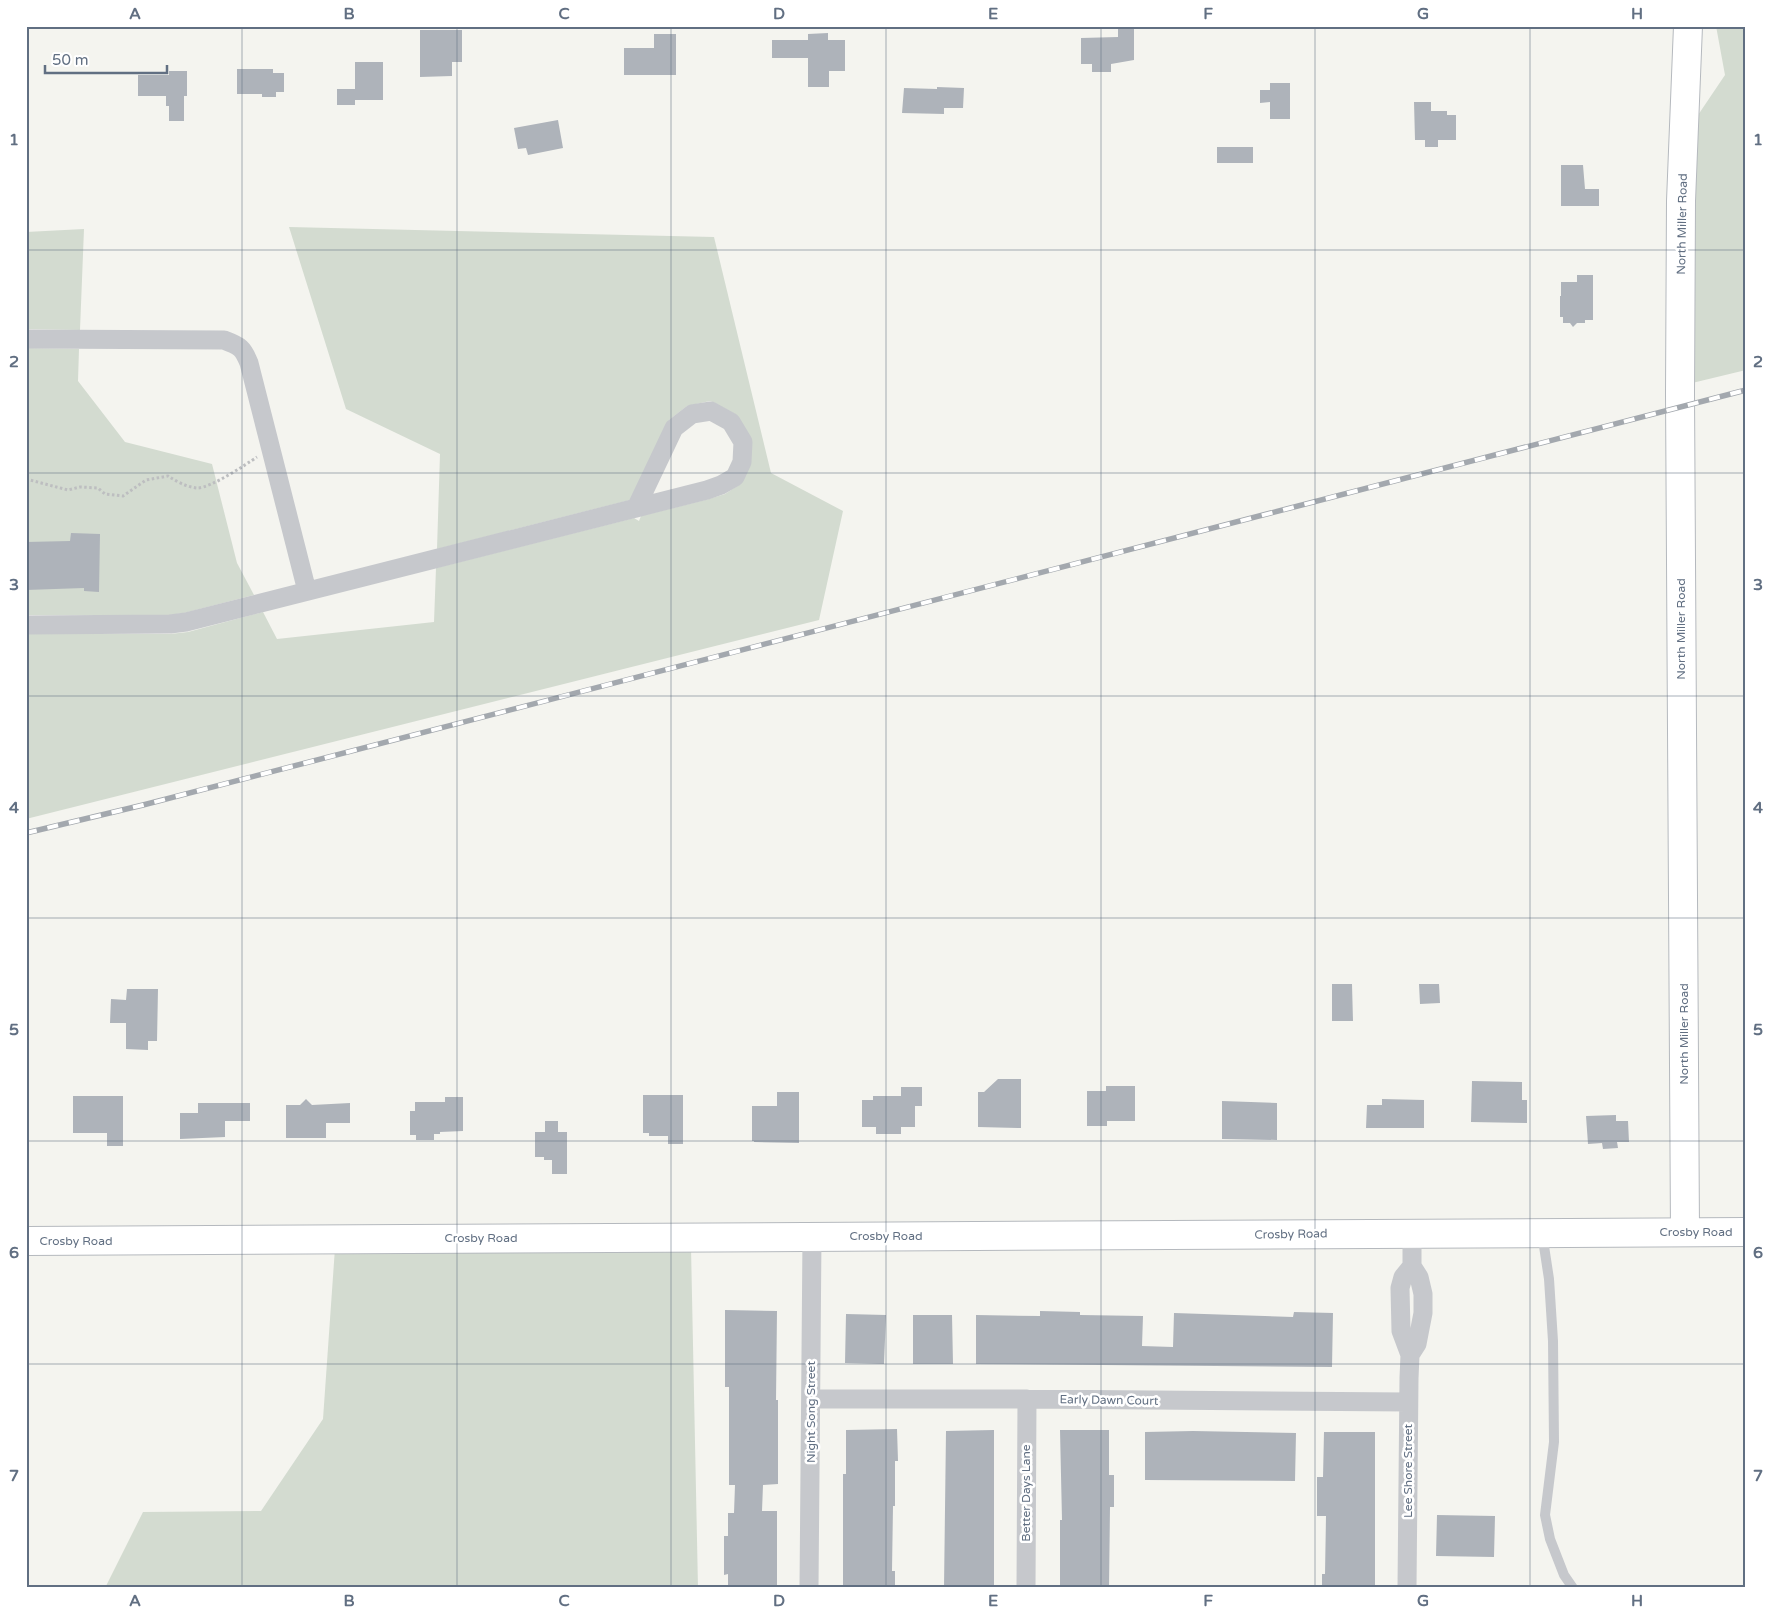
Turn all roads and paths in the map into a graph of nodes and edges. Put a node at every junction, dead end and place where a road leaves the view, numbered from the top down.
1 (1688, 26) edge
2 (26, 339) edge
3 (271, 449) junction
4 (26, 479) edge
5 (636, 508) junction
6 (307, 592) junction
7 (26, 624) edge
8 (1542, 1232) junction
9 (1685, 1232) junction
10 (1746, 1232) edge
11 (1412, 1233) junction
12 (812, 1236) junction
13 (26, 1241) edge
14 (1412, 1266) junction
15 (1401, 1324) junction
16 (1420, 1324) junction
17 (1410, 1355) junction
18 (811, 1399) junction
19 (1027, 1399) junction
20 (1408, 1402) junction
21 (809, 1588) edge
22 (1026, 1588) edge
23 (1407, 1588) edge
24 (1573, 1588) edge

1 - 9 street, North Miller Road
2 - 3 street
3 - 4 path
3 - 6 street
5 - 5 street
5 - 6 street
6 - 7 street
8 - 9 street, Crosby Road
8 - 11 street, Crosby Road
8 - 24 lane
9 - 10 street, Crosby Road
11 - 12 street, Crosby Road
11 - 14 street
12 - 13 street, Crosby Road
12 - 18 street, Night Song Street
14 - 15 street
14 - 16 street
15 - 16 street
15 - 17 street
16 - 17 street
17 - 20 street, Lee Shore Street
18 - 19 street, Early Dawn Court
18 - 21 street, Night Song Street
19 - 20 street, Early Dawn Court
19 - 22 street, Better Days Lane
20 - 23 street, Lee Shore Street

